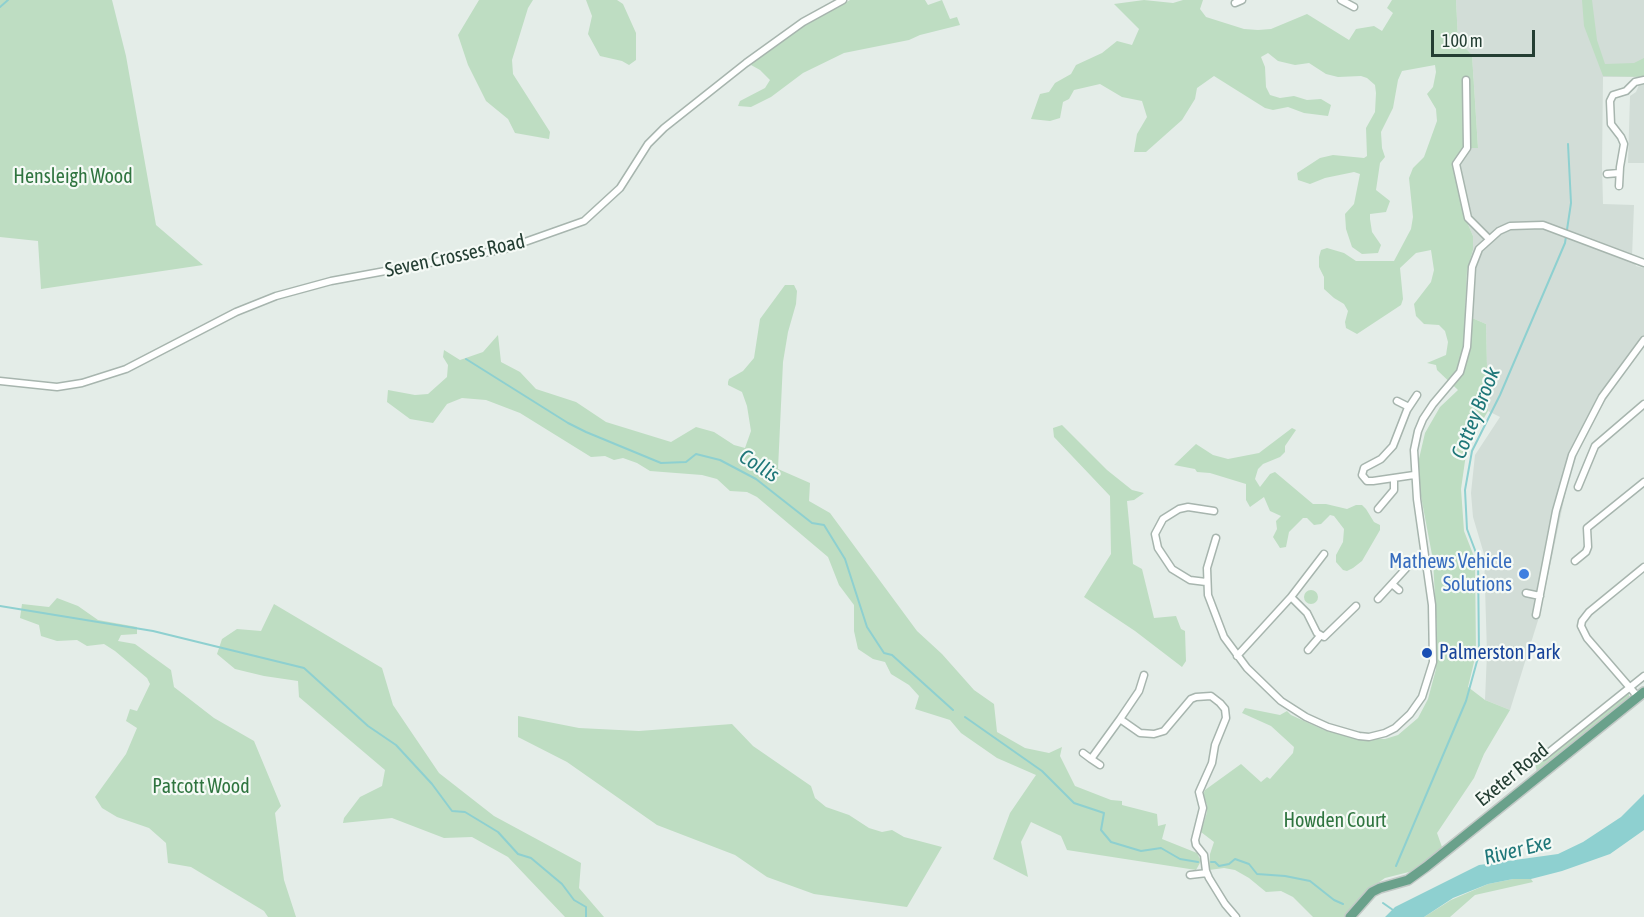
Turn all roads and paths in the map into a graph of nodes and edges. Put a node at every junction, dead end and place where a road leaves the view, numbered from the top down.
1 (843, 0) edge
2 (1343, 0) edge
3 (1354, 7) dead end
4 (1466, 80) dead end
5 (1644, 80) edge
6 (1619, 173) junction
7 (1607, 174) dead end
8 (1619, 186) dead end
9 (1489, 239) junction
10 (1644, 263) edge
11 (1644, 340) edge
12 (0, 381) edge
13 (1417, 395) dead end
14 (1397, 400) dead end
15 (1644, 404) edge
16 (1409, 406) junction
17 (1414, 475) junction
18 (1394, 478) junction
19 (1644, 482) edge
20 (1578, 487) dead end
21 (1378, 509) dead end
22 (1215, 511) dead end
23 (1579, 526) dead end
24 (1587, 528) junction
25 (1216, 538) dead end
26 (1324, 554) dead end
27 (1426, 558) junction
28 (1575, 561) dead end
29 (1644, 567) edge
30 (1206, 582) junction
31 (1392, 584) junction
32 (1399, 591) dead end
33 (1526, 593) dead end
34 (1540, 596) junction
35 (1291, 597) junction
36 (1378, 599) dead end
37 (1356, 606) dead end
38 (1536, 615) dead end
39 (1320, 636) junction
40 (1308, 650) dead end
41 (1237, 656) junction
42 (1144, 675) dead end
43 (1644, 675) edge
44 (1629, 687) junction
45 (1641, 695) edge
46 (1120, 719) junction
47 (1083, 753) dead end
48 (1543, 757) dead end
49 (1091, 759) junction
50 (1100, 765) dead end
51 (1207, 873) junction
52 (1190, 875) dead end
53 (1236, 917) edge
54 (1350, 917) edge

1 - 12 street, Seven Crosses Road
2 - 3 street
4 - 9 street
5 - 6 street
6 - 7 street
6 - 8 street
9 - 10 street
9 - 17 street
11 - 34 street
13 - 16 street
14 - 16 street
15 - 20 street
16 - 18 street
17 - 18 street
17 - 27 street
18 - 21 street
19 - 24 street
22 - 30 street
23 - 24 street
24 - 28 street
25 - 30 street
26 - 35 street
27 - 31 street
27 - 41 street
29 - 44 street
30 - 41 street
31 - 32 street
31 - 36 street
33 - 34 street
34 - 38 street
35 - 39 street
35 - 41 street
37 - 39 street
39 - 40 street
42 - 46 street
43 - 44 street
44 - 45 street
44 - 48 street
45 - 54 main road, Exeter Road
46 - 49 street
46 - 51 street
47 - 49 street
49 - 50 street
51 - 52 street
51 - 53 street

